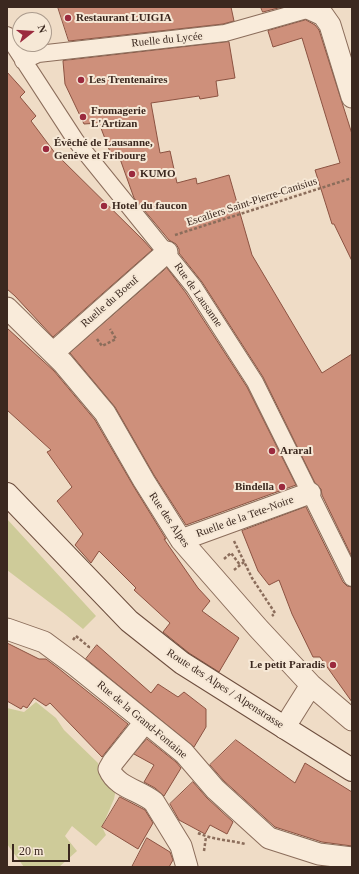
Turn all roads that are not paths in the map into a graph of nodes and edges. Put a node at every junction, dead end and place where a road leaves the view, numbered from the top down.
1 (310, 8) edge
2 (7, 35) edge
3 (23, 61) junction
4 (352, 97) edge
5 (162, 246) junction
6 (7, 308) edge
7 (54, 352) junction
8 (310, 493) junction
9 (7, 494) edge
10 (181, 540) junction
11 (352, 578) edge
12 (7, 629) edge
13 (311, 685) junction
14 (352, 720) edge
15 (145, 722) junction
16 (284, 728) junction
17 (352, 770) edge
18 (352, 858) edge
19 (187, 867) edge

1 - 3 street, Ruelle du Lycée
1 - 4 street
2 - 3 street, Rue de Lausanne
3 - 5 street, Rue de Lausanne
5 - 7 street, Ruelle du Boeuf
5 - 8 street, Rue de Lausanne
6 - 7 street, Rue des Alpes
7 - 10 street, Rue des Alpes
8 - 10 street, Ruelle de la Tete-Noire
8 - 11 street, Rue de Lausanne
9 - 16 main road, Route des Alpes / Alpenstrasse
10 - 13 street, Rue des Alpes
12 - 15 street, Rue de la Grand-Fontaine
13 - 14 street, Rue des Alpes
13 - 16 street
15 - 18 street, Rue de la Grand-Fontaine
15 - 19 street
16 - 17 main road, Route des Alpes / Alpenstrasse

